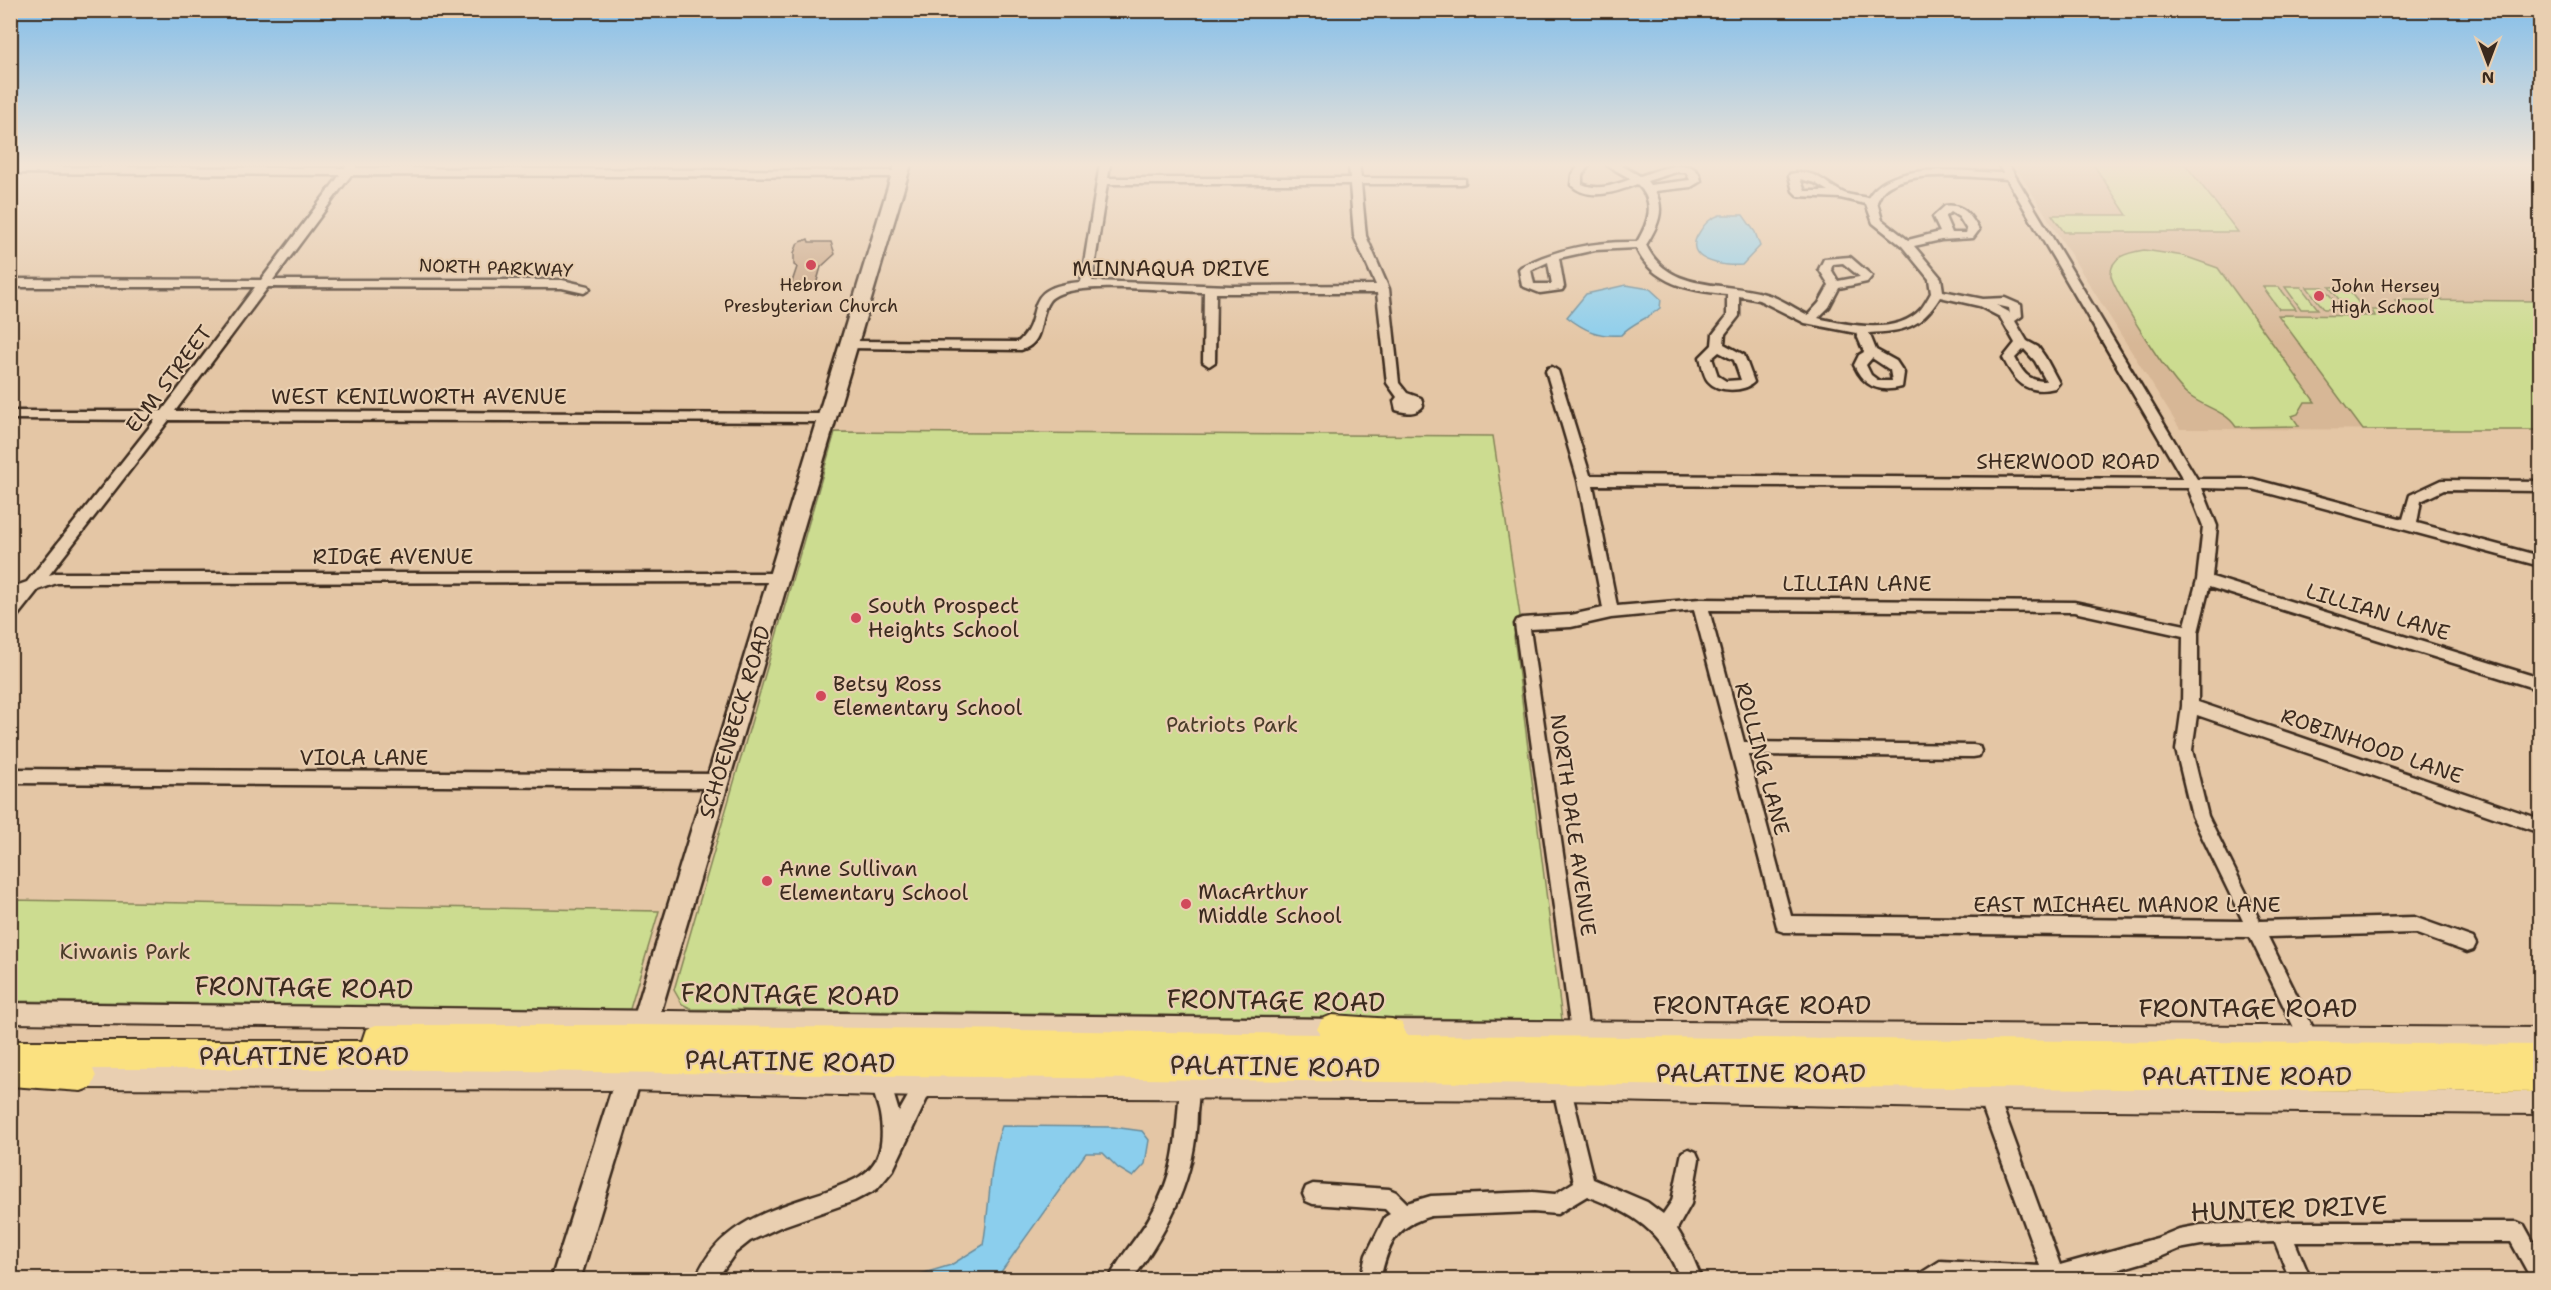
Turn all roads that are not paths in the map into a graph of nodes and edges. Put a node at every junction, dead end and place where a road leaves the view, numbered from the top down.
1 (310, 224) edge
2 (886, 224) edge
3 (1095, 224) edge
4 (1359, 224) edge
5 (1651, 224) edge
6 (1882, 224) edge
7 (2039, 224) edge
8 (1941, 237) dead end
9 (1906, 244) junction
10 (1640, 245) junction
11 (1553, 255) dead end
12 (10, 283) edge
13 (266, 283) junction
14 (1086, 285) junction
15 (1835, 285) dead end
16 (584, 289) dead end
17 (1210, 289) junction
18 (1383, 289) junction
19 (1733, 291) junction
20 (1937, 293) junction
21 (1809, 320) junction
22 (1861, 330) junction
23 (2022, 344) dead end
24 (850, 345) junction
25 (1718, 346) dead end
26 (1871, 353) dead end
27 (1209, 362) dead end
28 (1552, 371) dead end
29 (1404, 398) dead end
30 (10, 415) edge
31 (165, 416) junction
32 (828, 418) junction
33 (1585, 480) junction
34 (2193, 484) junction
35 (2541, 486) edge
36 (2409, 526) junction
37 (2541, 561) edge
38 (778, 578) junction
39 (2204, 580) junction
40 (32, 587) junction
41 (10, 594) edge
42 (1700, 604) junction
43 (1611, 612) junction
44 (10, 615) edge
45 (1522, 624) joint
46 (2191, 632) junction
47 (2541, 684) edge
48 (2190, 705) junction
49 (1737, 748) junction
50 (1973, 751) dead end
51 (10, 776) edge
52 (717, 782) junction
53 (2541, 826) edge
54 (1784, 924) joint
55 (2255, 929) junction
56 (2466, 944) dead end
57 (10, 1013) edge
58 (1332, 1029) junction
59 (1580, 1031) junction
60 (2308, 1035) junction
61 (2541, 1038) edge
62 (10, 1040) edge
63 (636, 1049) junction
64 (1703, 1050) junction
65 (10, 1055) edge
66 (2541, 1059) edge
67 (10, 1072) edge
68 (81, 1077) junction
69 (2541, 1078) edge
70 (10, 1079) edge
71 (882, 1086) junction
72 (924, 1086) junction
73 (1189, 1087) junction
74 (1562, 1089) junction
75 (1989, 1098) junction
76 (2541, 1103) edge
77 (890, 1152) junction
78 (1689, 1159) dead end
79 (1585, 1186) junction
80 (1312, 1194) dead end
81 (1405, 1215) junction
82 (1666, 1228) junction
83 (2281, 1232) junction
84 (2541, 1274) edge
85 (2055, 1278) edge
86 (565, 1280) edge
87 (705, 1280) edge
88 (1119, 1280) edge
89 (1370, 1280) edge
90 (1692, 1280) edge
91 (1928, 1280) edge
92 (2301, 1280) edge

1 - 13 street, ELM STREET
2 - 24 main road, SCHOENBECK ROAD
3 - 14 street
4 - 18 street
5 - 10 street
6 - 9 street
7 - 34 street
8 - 9 street
9 - 20 street
10 - 11 street
10 - 19 street
12 - 13 street, NORTH PARKWAY
13 - 16 street, NORTH PARKWAY
13 - 31 street, ELM STREET
14 - 17 street, MINNAQUA DRIVE
14 - 24 street, MINNAQUA DRIVE
15 - 21 street
17 - 18 street, MINNAQUA DRIVE
17 - 27 street
18 - 29 street
19 - 21 street
19 - 25 street
20 - 22 street
20 - 23 street
21 - 22 street
22 - 26 street
24 - 32 main road, SCHOENBECK ROAD
28 - 33 street
30 - 31 street, WEST KENILWORTH AVENUE
31 - 32 street, WEST KENILWORTH AVENUE
31 - 40 street, ELM STREET
32 - 38 main road, SCHOENBECK ROAD
33 - 34 street, SHERWOOD ROAD
33 - 43 street
34 - 36 street, SHERWOOD ROAD
34 - 39 street
35 - 36 street
36 - 37 street, SHERWOOD ROAD
38 - 40 street, RIDGE AVENUE
38 - 52 main road, SCHOENBECK ROAD
39 - 46 street
39 - 47 street, LILLIAN LANE
40 - 41 street, RIDGE AVENUE
40 - 44 street, ELM STREET
42 - 43 street, LILLIAN LANE
42 - 46 street, LILLIAN LANE
42 - 49 street, ROLLING LANE
43 - 45 street, LILLIAN LANE
45 - 59 street, NORTH DALE AVENUE
46 - 48 street
48 - 53 street, ROBINHOOD LANE
48 - 55 street
49 - 50 street
49 - 54 street, ROLLING LANE
51 - 52 street, VIOLA LANE
52 - 63 main road, SCHOENBECK ROAD
54 - 55 street, EAST MICHAEL MANOR LANE
55 - 56 street, EAST MICHAEL MANOR LANE
55 - 60 street
57 - 63 street, FRONTAGE ROAD
58 - 59 street, FRONTAGE ROAD
58 - 63 street, FRONTAGE ROAD
58 - 64 highway
59 - 60 street, FRONTAGE ROAD
60 - 61 street, FRONTAGE ROAD
62 - 63 highway, PALATINE ROAD
63 - 64 highway, PALATINE ROAD
63 - 65 highway, PALATINE ROAD
63 - 68 street, FRONTAGE ROAD
63 - 69 highway, PALATINE ROAD
63 - 71 street, FRONTAGE ROAD
63 - 86 main road, SCHOENBECK ROAD
64 - 66 highway, PALATINE ROAD
67 - 68 highway
68 - 70 street, FRONTAGE ROAD
71 - 72 street, FRONTAGE ROAD
71 - 77 street
72 - 73 street, FRONTAGE ROAD
72 - 77 street
73 - 74 street, FRONTAGE ROAD
73 - 88 street
74 - 75 street, FRONTAGE ROAD
74 - 79 street
75 - 76 street, FRONTAGE ROAD
75 - 85 street
77 - 87 street
78 - 82 street
79 - 81 street
79 - 82 street
80 - 81 street
81 - 89 street
82 - 90 street
83 - 84 street, HUNTER DRIVE
83 - 85 street, HUNTER DRIVE
83 - 92 street
85 - 91 street, HUNTER DRIVE

